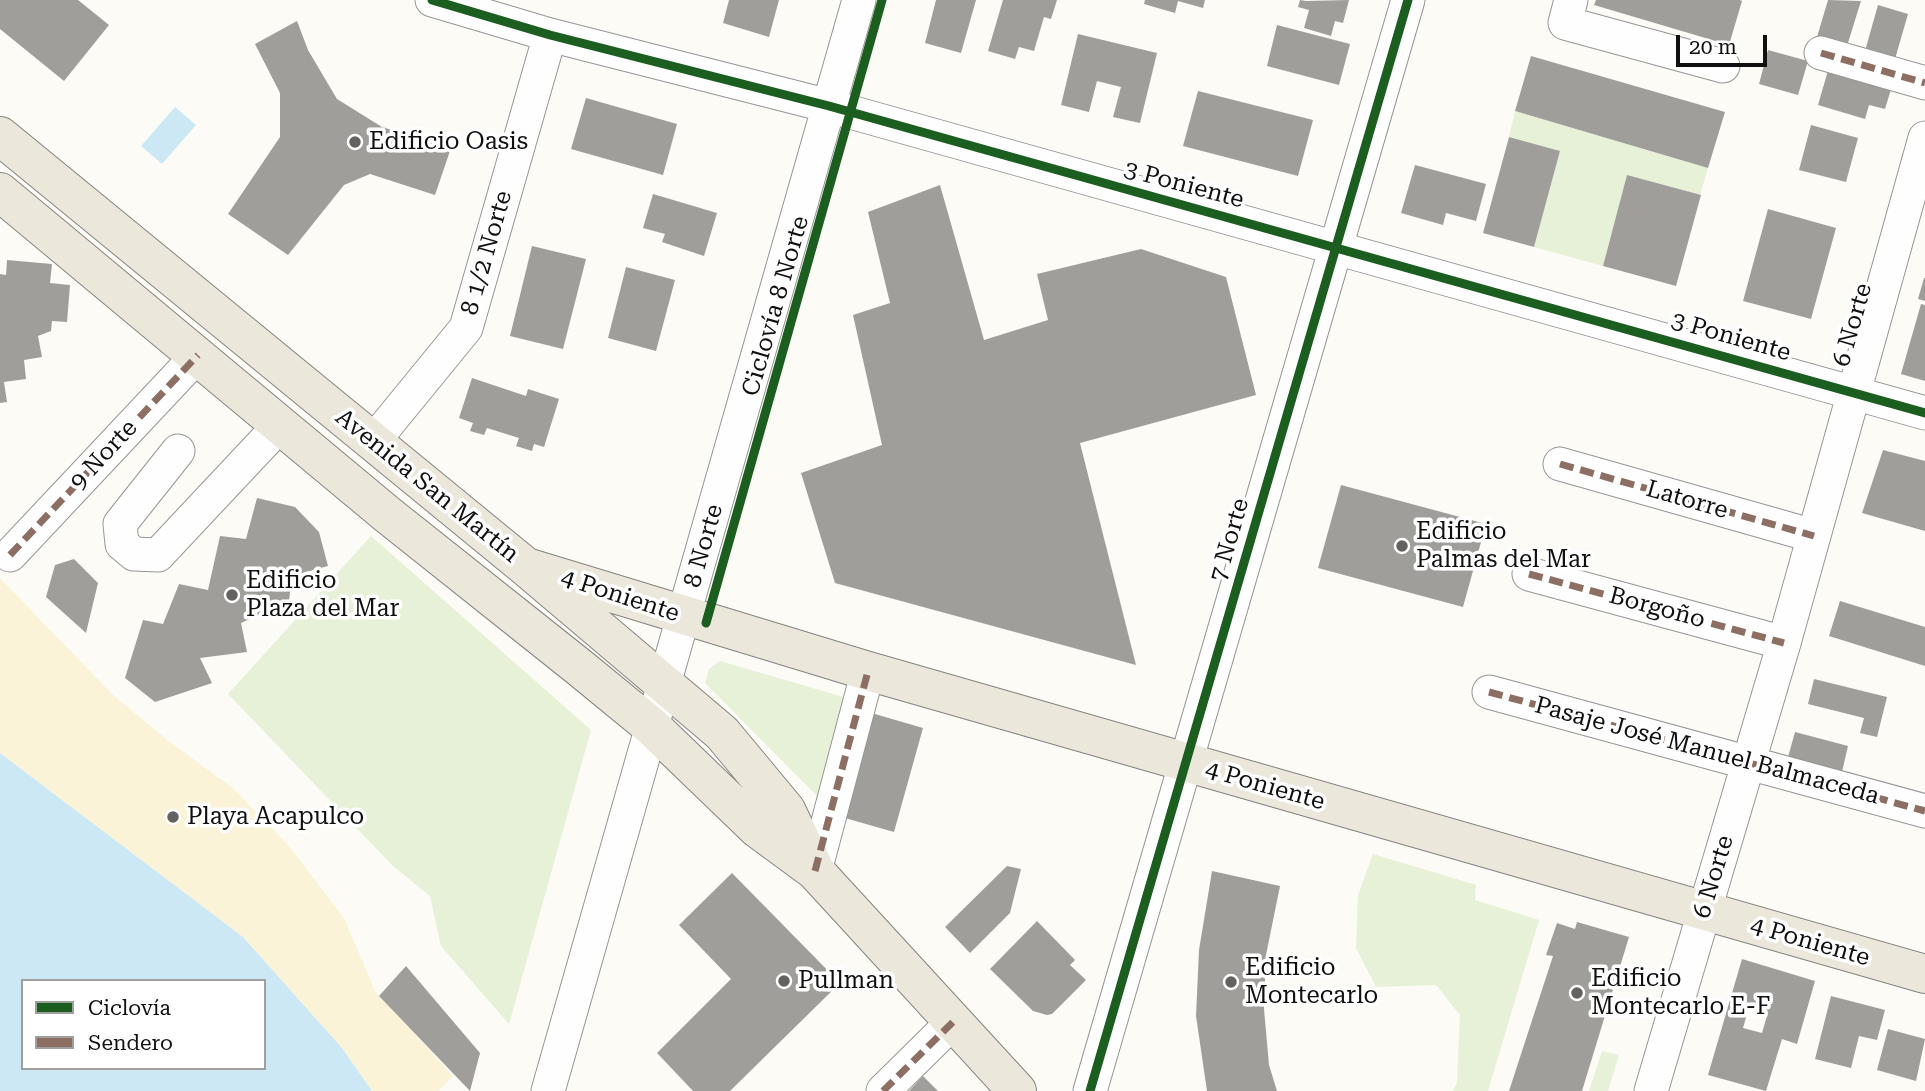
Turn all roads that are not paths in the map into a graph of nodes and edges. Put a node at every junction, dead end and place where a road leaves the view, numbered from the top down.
1 (432, 0) edge
2 (859, 0) edge
3 (1408, 0) edge
4 (1571, 0) edge
5 (550, 35) junction
6 (1821, 53) dead end
7 (1723, 66) dead end
8 (1925, 83) edge
9 (829, 106) junction
10 (0, 136) edge
11 (1925, 138) edge
12 (0, 192) edge
13 (1917, 197) edge
14 (1336, 247) junction
15 (198, 355) junction
16 (1854, 392) junction
17 (1925, 413) edge
18 (281, 424) junction
19 (372, 443) junction
20 (178, 452) dead end
21 (1560, 464) dead end
22 (1814, 536) junction
23 (10, 555) dead end
24 (526, 567) junction
25 (1530, 574) dead end
26 (684, 617) junction
27 (1784, 643) junction
28 (868, 671) junction
29 (663, 684) junction
30 (1489, 692) dead end
31 (651, 726) junction
32 (1749, 762) junction
33 (1186, 763) junction
34 (1925, 811) edge
35 (815, 871) junction
36 (1704, 912) junction
37 (1925, 974) edge
38 (954, 1021) junction
39 (548, 1091) edge
40 (883, 1091) edge
41 (1017, 1091) edge
42 (1090, 1091) edge
43 (1651, 1091) edge

1 - 5 street, 3 Poniente
2 - 9 street, 8 Norte
3 - 14 street, 7 Norte
4 - 7 street
5 - 9 street, 3 Poniente
5 - 19 street, 8 1/2 Norte
6 - 8 street
9 - 14 street, 3 Poniente
9 - 26 street, 8 Norte
10 - 19 main road, Avenida San Martín
11 - 13 street, 6 Norte
12 - 15 main road, Avenida San Martín
13 - 16 street, 6 Norte
14 - 16 street, 3 Poniente
14 - 33 street, 7 Norte
15 - 18 main road, Avenida San Martín
15 - 23 street, 9 Norte
16 - 17 street, 3 Poniente
16 - 22 street, 6 Norte
18 - 20 street
18 - 31 main road, Avenida San Martín
19 - 24 main road, Avenida San Martín
21 - 22 street, Latorre
22 - 27 street, 6 Norte
24 - 26 main road, 4 Poniente
24 - 29 main road, Avenida San Martín
25 - 27 street, Borgoño
26 - 28 main road, 4 Poniente
26 - 29 street, 8 Norte
27 - 32 street, 6 Norte
28 - 33 main road, 4 Poniente
28 - 35 street
29 - 31 street, 8 Norte
29 - 35 main road, Avenida San Martín
30 - 32 street, Pasaje José Manuel Balmaceda
31 - 35 main road, Avenida San Martín
31 - 39 street, 8 Norte
32 - 34 street, Pasaje José Manuel Balmaceda
32 - 36 street, 6 Norte
33 - 36 main road, 4 Poniente
33 - 42 street, 7 Norte
35 - 38 main road, Avenida San Martín
36 - 37 main road, 4 Poniente
36 - 43 street, 6 Norte
38 - 40 street
38 - 41 main road, Avenida San Martín

